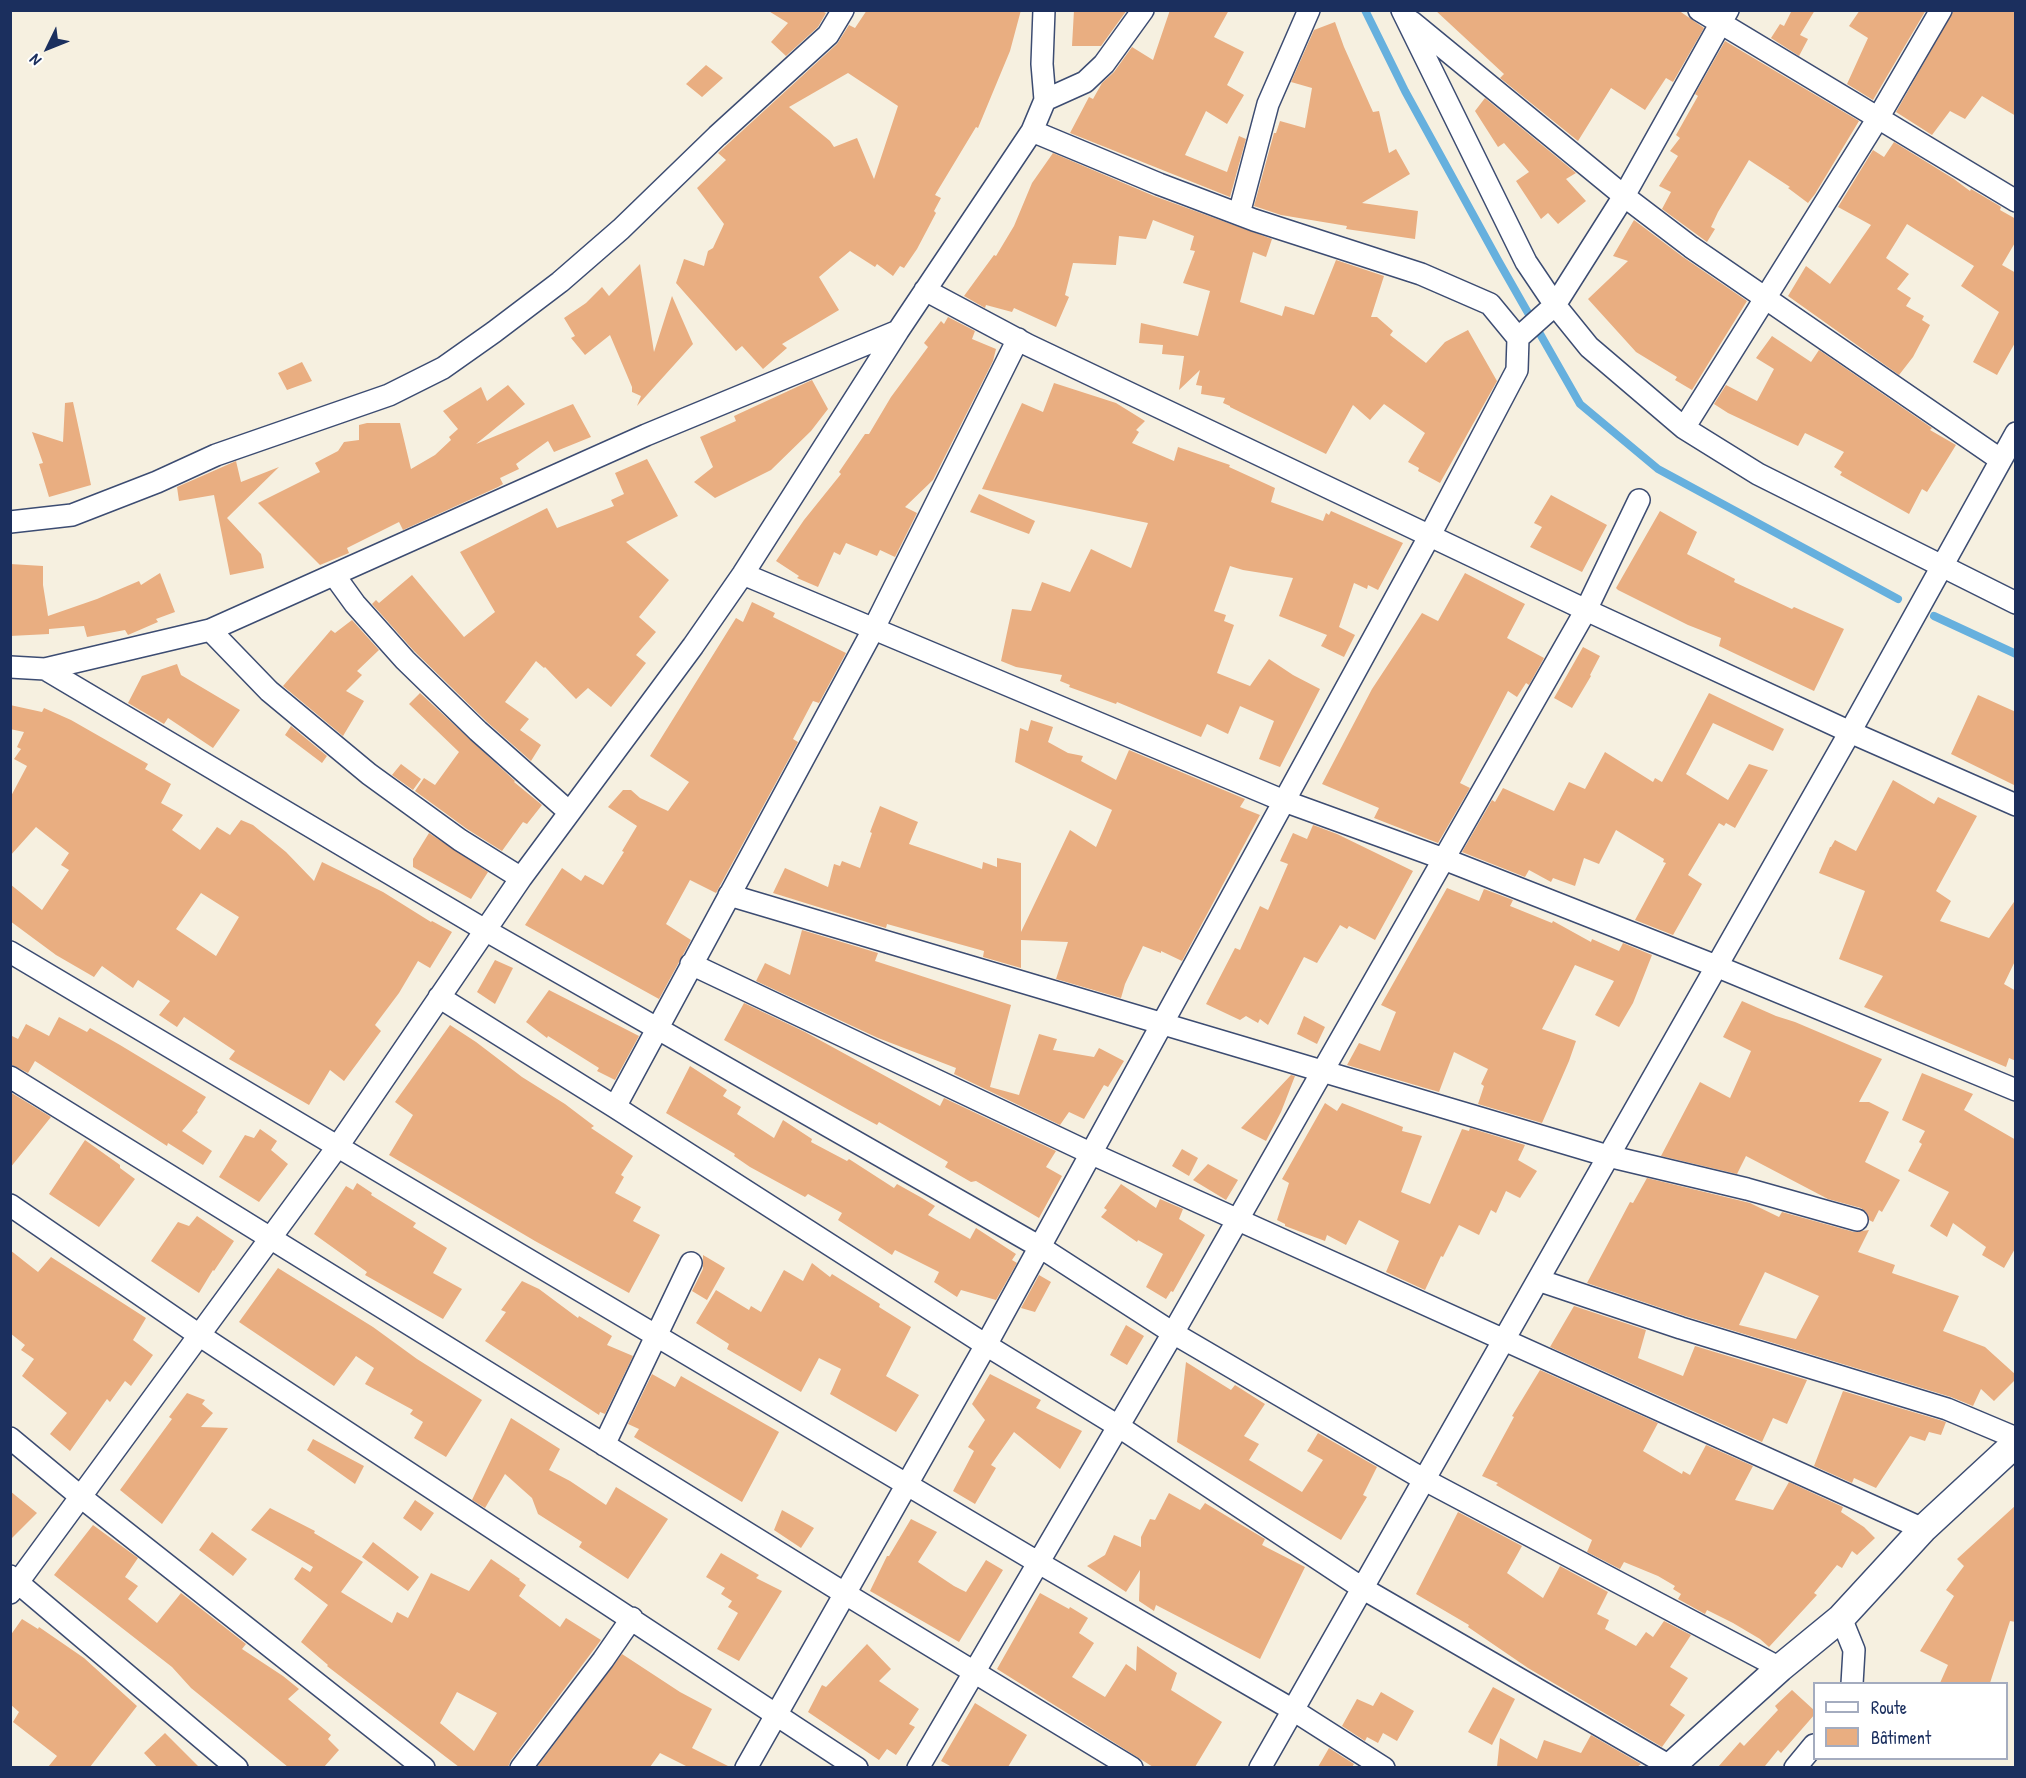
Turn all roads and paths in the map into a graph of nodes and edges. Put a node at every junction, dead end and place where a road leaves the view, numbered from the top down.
1 (843, 10) edge
2 (1044, 10) edge
3 (1143, 10) edge
4 (1309, 10) edge
5 (1699, 10) edge
6 (1941, 10) edge
7 (1403, 13) edge
8 (1724, 17) edge
9 (1045, 100) junction
10 (1878, 118) junction
11 (1032, 131) junction
12 (1624, 196) junction
13 (2016, 201) edge
14 (1239, 214) junction
15 (925, 290) junction
16 (1765, 297) junction
17 (1555, 304) junction
18 (898, 331) junction
19 (1518, 338) junction
20 (1018, 339) junction
21 (1684, 428) junction
22 (2016, 433) edge
23 (2001, 460) junction
24 (1639, 500) dead end
25 (10, 522) edge
26 (1430, 535) junction
27 (1942, 567) junction
28 (743, 574) junction
29 (334, 575) junction
30 (2016, 603) edge
31 (1586, 610) junction
32 (210, 630) junction
33 (873, 630) junction
34 (10, 667) edge
35 (45, 669) junction
36 (1850, 732) junction
37 (1284, 801) junction
38 (2016, 805) edge
39 (568, 811) junction
40 (1444, 859) junction
41 (521, 878) junction
42 (729, 895) junction
43 (485, 930) junction
44 (10, 952) edge
45 (691, 964) junction
46 (1716, 966) junction
47 (439, 997) junction
48 (1162, 1022) junction
49 (656, 1028) junction
50 (1322, 1072) junction
51 (10, 1077) edge
52 (2016, 1090) edge
53 (615, 1107) junction
54 (338, 1146) junction
55 (1089, 1153) junction
56 (1608, 1156) junction
57 (10, 1205) edge
58 (1857, 1220) dead end
59 (1237, 1221) junction
60 (270, 1239) junction
61 (1040, 1247) junction
62 (691, 1263) dead end
63 (1538, 1280) junction
64 (1173, 1333) junction
65 (199, 1335) junction
66 (656, 1335) junction
67 (1504, 1340) junction
68 (986, 1345) junction
69 (1118, 1426) junction
70 (10, 1438) edge
71 (2016, 1441) edge
72 (604, 1445) junction
73 (1423, 1479) junction
74 (906, 1484) junction
75 (81, 1497) junction
76 (1923, 1529) junction
77 (1039, 1563) junction
78 (13, 1584) edge
79 (1362, 1588) junction
80 (844, 1593) junction
81 (632, 1618) junction
82 (1841, 1618) junction
83 (1780, 1668) junction
84 (975, 1672) junction
85 (1852, 1682) edge
86 (1293, 1710) junction
87 (776, 1715) junction
88 (1813, 1746) edge
89 (237, 1767) edge
90 (424, 1767) edge
91 (521, 1767) edge
92 (746, 1767) edge
93 (857, 1767) edge
94 (918, 1767) edge
95 (1132, 1767) edge
96 (1260, 1767) edge
97 (1384, 1767) edge
98 (1671, 1767) edge
99 (1795, 1767) edge

1 - 25 street
2 - 9 street
3 - 9 street
4 - 14 street
5 - 8 street
6 - 10 street
7 - 12 street
7 - 17 street
8 - 10 street
8 - 12 street
9 - 11 street
10 - 13 street
10 - 16 street
11 - 14 street
11 - 15 street
12 - 16 street
12 - 17 street
14 - 19 street
15 - 18 street
15 - 20 street
16 - 21 street
16 - 23 street
17 - 19 street
17 - 21 street
18 - 28 street
18 - 29 street
19 - 26 street
20 - 26 street
20 - 33 street
21 - 27 street
22 - 23 street
23 - 27 street
24 - 31 street
26 - 31 street
26 - 37 street
27 - 30 street
27 - 36 street
28 - 33 street
28 - 39 street
29 - 32 street
29 - 39 street
31 - 36 street
31 - 40 street
32 - 35 street
32 - 41 street
33 - 37 street
33 - 42 street
34 - 35 street
35 - 43 street
36 - 38 street
36 - 46 street
37 - 40 street
37 - 48 street
39 - 41 street
40 - 46 street
40 - 50 street
41 - 43 street
42 - 45 street
42 - 48 street
43 - 47 street
43 - 49 street
44 - 54 street
45 - 49 street
45 - 55 street
46 - 52 street
46 - 56 street
47 - 53 street
47 - 54 street
48 - 50 street
48 - 55 street
49 - 53 street
49 - 61 street
50 - 56 street
50 - 59 street
51 - 60 street
53 - 68 street
54 - 60 street
54 - 66 street
55 - 59 street
55 - 61 street
56 - 58 street
56 - 63 street
57 - 65 street
59 - 64 street
59 - 67 street
60 - 65 street
60 - 72 street
61 - 64 street
61 - 68 street
62 - 66 street
63 - 67 street
63 - 71 street
64 - 69 street
64 - 73 street
65 - 75 street
65 - 81 street
66 - 72 street
66 - 74 street
67 - 73 street
67 - 76 street
68 - 69 street
68 - 74 street
69 - 77 street
69 - 79 street
70 - 75 street
71 - 76 street
72 - 80 street
73 - 79 street
73 - 83 street
74 - 77 street
74 - 80 street
75 - 78 street
75 - 90 street
76 - 82 street
77 - 84 street
77 - 86 street
78 - 89 street
79 - 86 street
79 - 98 street
80 - 84 street
80 - 87 street
81 - 87 street
81 - 91 street
82 - 83 street
82 - 85 street
83 - 98 street
84 - 94 street
84 - 95 street
86 - 96 street
86 - 97 street
87 - 92 street
87 - 93 street
88 - 99 street

